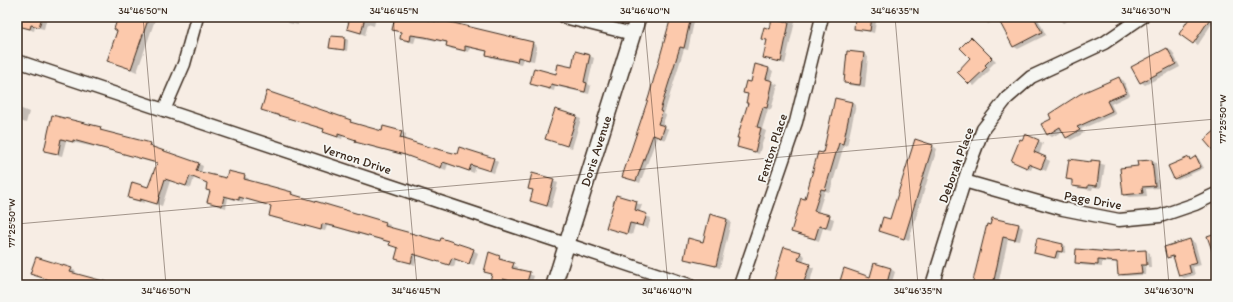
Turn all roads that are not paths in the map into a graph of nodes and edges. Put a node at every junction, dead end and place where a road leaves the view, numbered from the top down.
1 (197, 17) edge
2 (564, 17) edge
3 (638, 17) edge
4 (822, 17) edge
5 (1142, 17) edge
6 (633, 34) junction
7 (17, 61) edge
8 (164, 110) junction
9 (964, 181) junction
10 (1216, 194) edge
11 (566, 244) junction
12 (554, 285) edge
13 (689, 285) edge
14 (740, 285) edge
15 (932, 285) edge

1 - 8 street
2 - 6 street
3 - 6 street, Doris Avenue
4 - 14 street, Fenton Place
5 - 9 street, Deborah Place
6 - 11 street, Doris Avenue
7 - 8 street, Vernon Drive
8 - 11 street, Vernon Drive
9 - 10 street, Page Drive
9 - 15 street, Deborah Place
11 - 12 street, Doris Avenue
11 - 13 street, Vernon Drive

